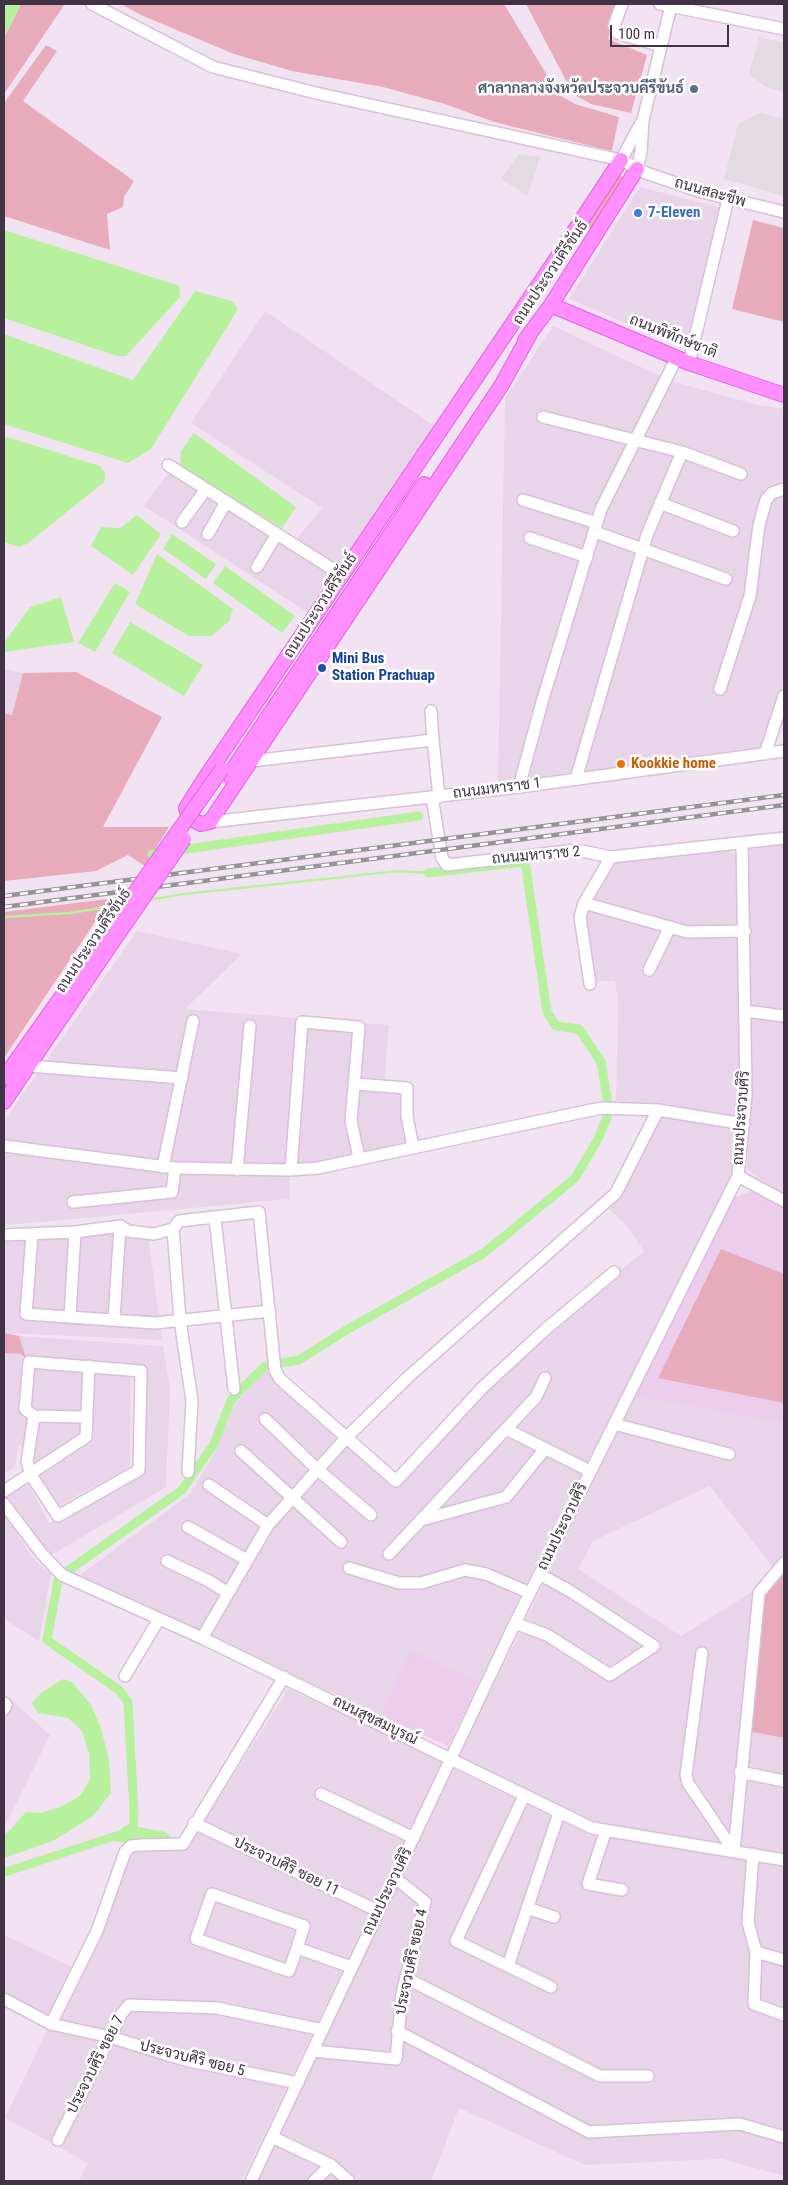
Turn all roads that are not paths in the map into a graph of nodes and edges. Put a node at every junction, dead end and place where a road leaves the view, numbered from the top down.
1 (92, 4) edge
2 (622, 4) edge
3 (664, 4) edge
4 (784, 29) edge
5 (661, 46) junction
6 (643, 120) junction
7 (621, 160) junction
8 (637, 169) junction
9 (728, 199) junction
10 (784, 212) edge
11 (578, 228) junction
12 (595, 237) junction
13 (562, 249) junction
14 (551, 305) junction
15 (531, 332) junction
16 (683, 360) junction
17 (784, 395) edge
18 (543, 417) dead end
19 (636, 440) junction
20 (682, 452) junction
21 (168, 465) dead end
22 (742, 474) dead end
23 (206, 489) junction
24 (784, 489) edge
25 (523, 500) dead end
26 (226, 502) junction
27 (660, 503) junction
28 (182, 522) dead end
29 (596, 528) junction
30 (733, 531) dead end
31 (208, 534) dead end
32 (277, 534) junction
33 (530, 538) dead end
34 (643, 550) junction
35 (587, 557) junction
36 (257, 566) dead end
37 (342, 575) junction
38 (726, 579) dead end
39 (720, 689) dead end
40 (784, 696) edge
41 (431, 711) dead end
42 (433, 740) junction
43 (784, 751) edge
44 (765, 754) junction
45 (251, 761) junction
46 (226, 772) junction
47 (576, 779) junction
48 (519, 787) junction
49 (436, 797) junction
50 (210, 822) junction
51 (784, 838) edge
52 (742, 843) junction
53 (611, 857) junction
54 (584, 902) junction
55 (670, 927) junction
56 (744, 931) junction
57 (103, 948) junction
58 (649, 970) dead end
59 (590, 984) dead end
60 (745, 1011) junction
61 (784, 1016) edge
62 (193, 1020) dead end
63 (250, 1026) dead end
64 (29, 1066) junction
65 (4, 1078) edge
66 (182, 1078) junction
67 (355, 1084) junction
68 (4, 1102) edge
69 (658, 1110) junction
70 (744, 1124) junction
71 (4, 1146) edge
72 (413, 1147) junction
73 (359, 1158) junction
74 (169, 1168) junction
75 (237, 1170) junction
76 (291, 1170) junction
77 (738, 1176) junction
78 (784, 1201) edge
79 (74, 1202) dead end
80 (215, 1218) junction
81 (120, 1226) junction
82 (173, 1229) junction
83 (75, 1232) junction
84 (32, 1234) junction
85 (4, 1235) edge
86 (614, 1272) dead end
87 (270, 1311) junction
88 (225, 1316) junction
89 (70, 1317) junction
90 (114, 1319) junction
91 (180, 1320) junction
92 (89, 1366) junction
93 (545, 1378) dead end
94 (234, 1389) dead end
95 (34, 1416) junction
96 (86, 1417) junction
97 (265, 1419) dead end
98 (614, 1424) junction
99 (506, 1430) junction
100 (346, 1438) junction
101 (544, 1450) junction
102 (241, 1451) dead end
103 (728, 1454) dead end
104 (317, 1469) junction
105 (590, 1471) junction
106 (188, 1472) dead end
107 (31, 1475) junction
108 (209, 1485) dead end
109 (4, 1490) edge
110 (291, 1498) junction
111 (4, 1504) edge
112 (371, 1515) dead end
113 (421, 1520) junction
114 (268, 1525) junction
115 (188, 1527) dead end
116 (342, 1542) dead end
117 (389, 1554) dead end
118 (247, 1560) junction
119 (167, 1561) dead end
120 (784, 1563) edge
121 (349, 1568) dead end
122 (539, 1574) junction
123 (228, 1593) junction
124 (530, 1593) junction
125 (159, 1619) junction
126 (515, 1623) junction
127 (202, 1638) junction
128 (702, 1653) dead end
129 (125, 1676) dead end
130 (284, 1677) junction
131 (4, 1703) edge
132 (4, 1709) edge
133 (451, 1757) junction
134 (740, 1772) junction
135 (784, 1781) edge
136 (321, 1794) dead end
137 (524, 1796) junction
138 (559, 1813) junction
139 (194, 1823) junction
140 (606, 1830) junction
141 (414, 1838) junction
142 (734, 1851) junction
143 (753, 1854) junction
144 (784, 1860) edge
145 (395, 1878) junction
146 (622, 1890) dead end
147 (527, 1908) junction
148 (378, 1911) junction
149 (554, 1917) dead end
150 (297, 1948) junction
151 (756, 1952) junction
152 (784, 1960) edge
153 (508, 1966) junction
154 (351, 1967) junction
155 (406, 1978) junction
156 (551, 1987) dead end
157 (4, 1999) edge
158 (784, 2015) edge
159 (51, 2024) junction
160 (323, 2030) junction
161 (397, 2031) junction
162 (110, 2037) junction
163 (313, 2051) junction
164 (648, 2076) dead end
165 (298, 2083) junction
166 (272, 2137) junction
167 (784, 2137) edge
168 (58, 2140) dead end
169 (330, 2164) junction
170 (251, 2181) edge
171 (314, 2181) edge
172 (349, 2181) edge

1 - 7 street, ถนนสละชีพ
2 - 5 street
3 - 4 street
3 - 5 street, ถนนประจวบคีรีขันธ์
5 - 6 street, ถนนประจวบคีรีขันธ์
6 - 7 street, ถนนประจวบคีรีขันธ์
6 - 8 street, ถนนประจวบคีรีขันธ์
7 - 8 street, ถนนสละชีพ
7 - 11 main road, ถนนประจวบคีรีขันธ์
8 - 9 street, ถนนสละชีพ
8 - 12 main road, ถนนประจวบคีรีขันธ์
9 - 10 street, ถนนสละชีพ
9 - 16 street
11 - 12 main road
11 - 13 main road, ถนนประจวบคีรีขันธ์
12 - 14 main road, ถนนประจวบคีรีขันธ์
13 - 37 main road
13 - 46 main road, ถนนประจวบคีรีขันธ์
14 - 15 main road, ถนนประจวบคีรีขันธ์
14 - 16 main road, ถนนพิทักษ์ชาติ
15 - 45 main road
15 - 46 main road, ถนนประจวบคีรีขันธ์
16 - 17 main road, ถนนพิทักษ์ชาติ
16 - 19 street
18 - 19 street
19 - 20 street
19 - 29 street
20 - 22 street
20 - 27 street
21 - 23 street
23 - 26 street
23 - 28 street
24 - 39 street
25 - 29 street
26 - 31 street
26 - 32 street
27 - 30 street
27 - 34 street
29 - 34 street
29 - 35 street
32 - 36 street
32 - 37 street
33 - 35 street
34 - 38 street
34 - 47 street
35 - 48 street
37 - 50 main road
40 - 44 street
41 - 42 street
42 - 45 street
42 - 49 street
43 - 44 street, ถนนมหาราช 1
44 - 47 street, ถนนมหาราช 1
45 - 50 main road
46 - 57 main road, ถนนประจวบคีรีขันธ์, bridge
47 - 48 street, ถนนมหาราช 1
48 - 49 street, ถนนมหาราช 1
49 - 50 street, ถนนมหาราช 1
49 - 53 street, ถนนมหาราช 2
51 - 52 street, ถนนมหาราช 2
52 - 53 street, ถนนมหาราช 2
52 - 56 street, ถนนประจวบศิริ
53 - 54 street
54 - 55 street
54 - 59 street
55 - 56 street
55 - 58 street
56 - 60 street, ถนนประจวบศิริ
57 - 64 main road, ถนนประจวบคีรีขันธ์
57 - 65 main road, ถนนประจวบคีรีขันธ์
60 - 61 street
60 - 70 street, ถนนประจวบศิริ
62 - 66 street
63 - 75 street
64 - 66 street
64 - 68 main road, ถนนประจวบคีรีขันธ์
66 - 74 street
67 - 72 street
67 - 73 street
67 - 76 street
69 - 70 street
69 - 72 street
69 - 100 street
70 - 77 street, ถนนประจวบศิริ
71 - 74 street
72 - 73 street
73 - 76 street
74 - 75 street
74 - 79 street
75 - 76 street
77 - 78 street
77 - 98 street, ถนนประจวบศิริ
80 - 82 street
80 - 87 street
80 - 88 street
81 - 82 street
81 - 83 street
81 - 90 street
82 - 91 street
83 - 84 street
83 - 89 street
84 - 85 street
84 - 89 street
86 - 100 street
87 - 88 street
87 - 100 street
88 - 91 street
88 - 94 street
89 - 90 street
90 - 91 street
91 - 106 street
92 - 95 street
92 - 96 street
92 - 107 street
93 - 99 street
95 - 96 street
95 - 107 street
96 - 107 street
97 - 104 street
98 - 103 street
98 - 105 street, ถนนประจวบศิริ
99 - 101 street
99 - 113 street
100 - 104 street
101 - 105 street
101 - 113 street
102 - 110 street
104 - 110 street
104 - 112 street
105 - 122 street, ถนนประจวบศิริ
107 - 109 street
108 - 114 street
110 - 114 street
110 - 116 street
111 - 125 street, ถนนสุขสมบูรณ์
113 - 117 street
114 - 118 street
115 - 118 street
118 - 123 street
119 - 123 street
120 - 134 street
121 - 124 street
122 - 124 street, ถนนประจวบศิริ
122 - 126 street
123 - 127 street
124 - 126 street, ถนนประจวบศิริ
125 - 127 street, ถนนสุขสมบูรณ์
125 - 129 street
126 - 133 street, ถนนประจวบศิริ
127 - 130 street, ถนนสุขสมบูรณ์
128 - 142 street
130 - 133 street, ถนนสุขสมบูรณ์
130 - 139 street
131 - 132 street
133 - 137 street, ถนนสุขสมบูรณ์
133 - 141 street, ถนนประจวบศิริ
134 - 135 street
134 - 142 street
136 - 141 street
137 - 138 street, ถนนสุขสมบูรณ์
137 - 153 street
138 - 140 street, ถนนสุขสมบูรณ์
138 - 147 street
139 - 148 street, ประจวบศิริ ซอย 11
139 - 159 street
140 - 142 street, ถนนสุขสมบูรณ์
140 - 146 street
141 - 145 street, ถนนประจวบศิริ
142 - 143 street, ถนนสุขสมบูรณ์
143 - 144 street, ถนนสุขสมบูรณ์
143 - 151 street
145 - 148 street, ถนนประจวบศิริ
145 - 155 street, ประจวบศิริ ซอย 4
147 - 149 street
147 - 153 street
148 - 154 street, ถนนประจวบศิริ
150 - 150 street
150 - 154 street
151 - 152 street
151 - 158 street
153 - 156 street
154 - 160 street, ถนนประจวบศิริ
155 - 161 street, ประจวบศิริ ซอย 4
155 - 164 street
157 - 159 street, ประจวบศิริ ซอย 5
159 - 162 street, ประจวบศิริ ซอย 5
160 - 162 street, ประจวบศิริ ซอย 7
160 - 163 street, ถนนประจวบศิริ
161 - 163 street, ประจวบศิริ ซอย 4
161 - 167 street
162 - 165 street, ประจวบศิริ ซอย 5
162 - 168 street, ประจวบศิริ ซอย 7
163 - 165 street, ถนนประจวบศิริ
165 - 166 street, ถนนประจวบศิริ
166 - 169 street
166 - 170 street, ถนนประจวบศิริ
169 - 171 street
169 - 172 street

